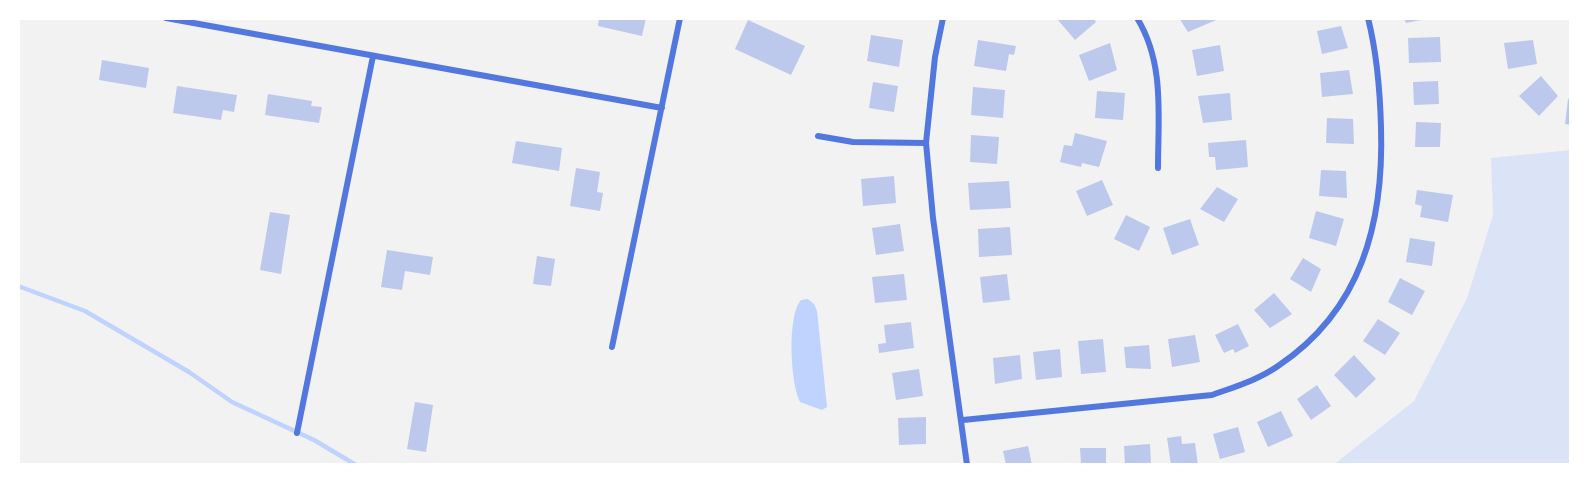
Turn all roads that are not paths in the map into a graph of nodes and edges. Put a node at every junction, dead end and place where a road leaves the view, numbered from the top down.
1 (166, 18) edge
2 (680, 18) edge
3 (943, 18) edge
4 (1137, 18) edge
5 (1368, 18) edge
6 (374, 56) junction
7 (662, 108) junction
8 (818, 136) dead end
9 (926, 144) junction
10 (1158, 168) dead end
11 (612, 347) dead end
12 (963, 420) junction
13 (297, 433) dead end
14 (967, 465) edge

1 - 6 street
2 - 7 street
3 - 9 street
4 - 10 street
5 - 12 street
6 - 7 street
6 - 13 street
7 - 11 street
8 - 9 street
9 - 12 street
12 - 14 street

